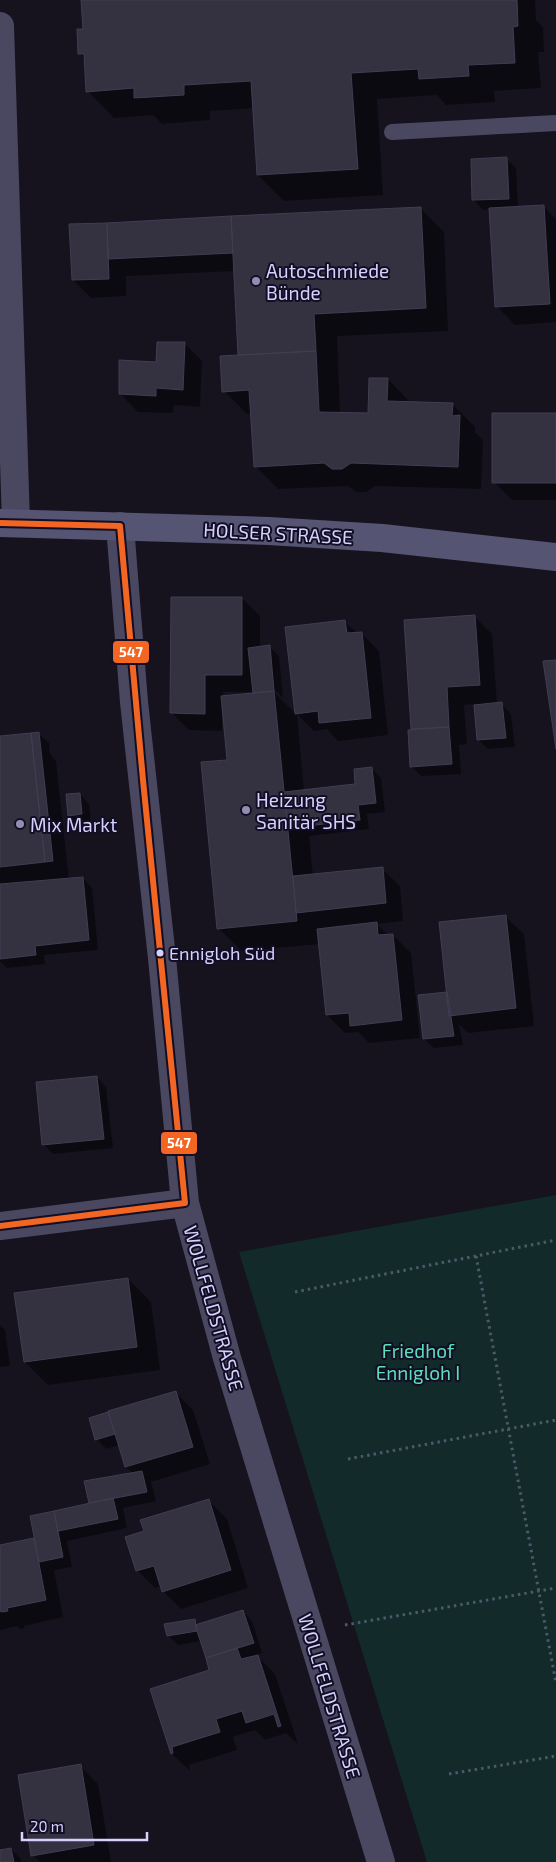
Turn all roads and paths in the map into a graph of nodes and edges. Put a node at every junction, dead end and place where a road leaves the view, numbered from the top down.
1 (0, 26) edge
2 (556, 122) edge
3 (392, 132) dead end
4 (8, 523) edge
5 (120, 526) junction
6 (556, 557) edge
7 (185, 1202) junction
8 (0, 1226) edge
9 (556, 1240) edge
10 (476, 1256) junction
11 (296, 1292) dead end
12 (556, 1420) edge
13 (509, 1429) junction
14 (348, 1459) dead end
15 (556, 1588) edge
16 (539, 1591) junction
17 (310, 1631) junction
18 (556, 1683) edge
19 (556, 1756) edge
20 (449, 1774) dead end
21 (381, 1862) edge

1 - 4 street
2 - 3 lane
4 - 5 main road, HOLSER STRASSE
5 - 6 main road, HOLSER STRASSE
5 - 7 street, WOLLFELDSTRASSE
7 - 8 street
7 - 17 street, WOLLFELDSTRASSE
9 - 10 path
10 - 11 path
10 - 13 path
12 - 13 path
13 - 14 path
13 - 16 path
15 - 16 path
16 - 17 path
16 - 18 path
17 - 21 street, WOLLFELDSTRASSE
19 - 20 path

